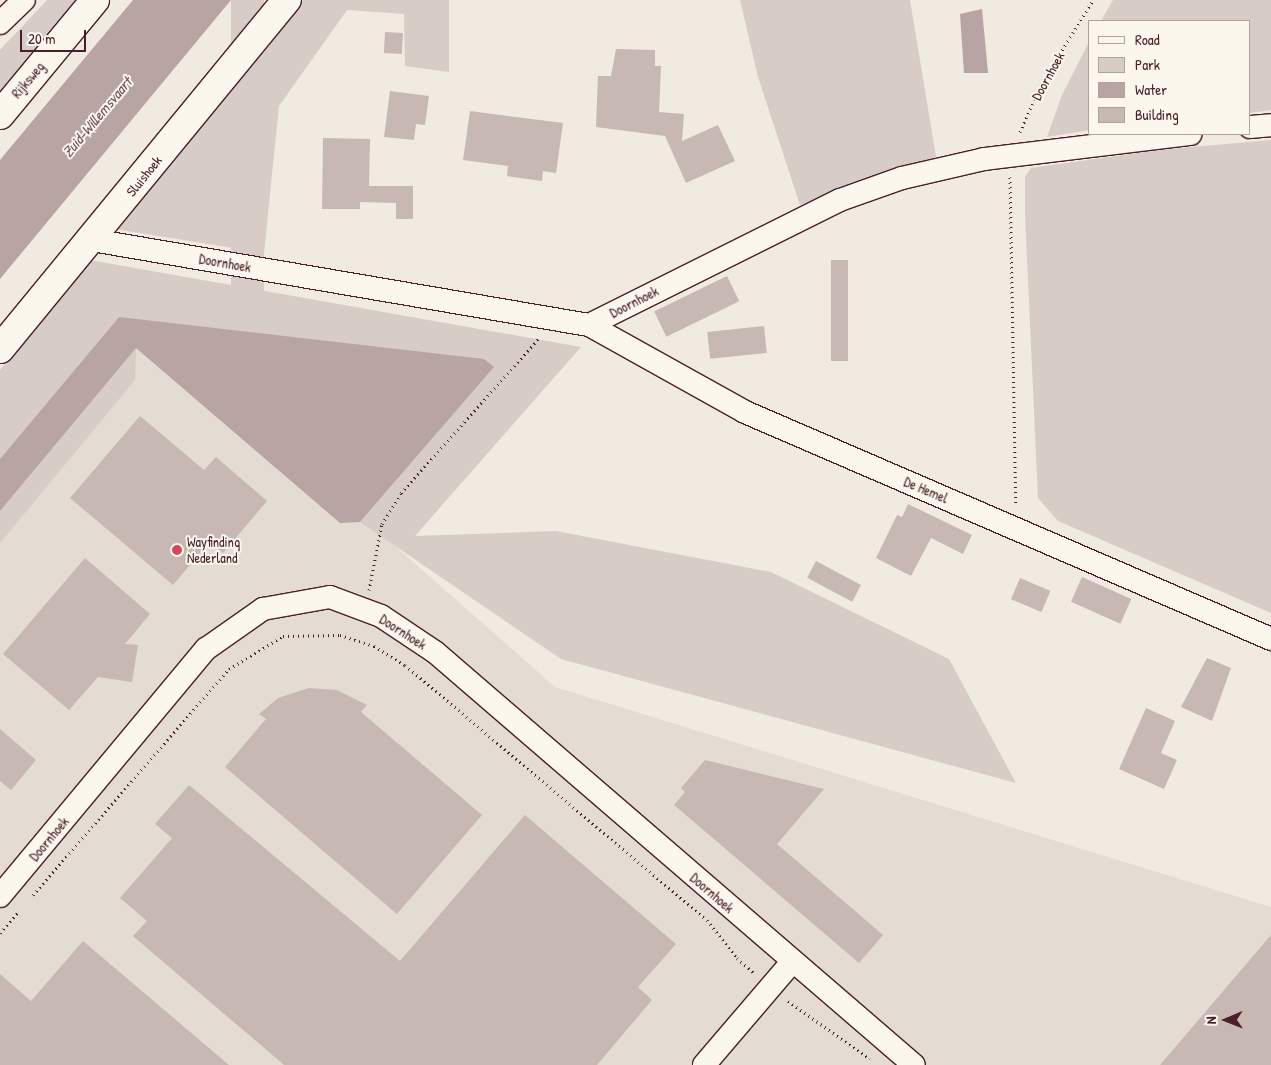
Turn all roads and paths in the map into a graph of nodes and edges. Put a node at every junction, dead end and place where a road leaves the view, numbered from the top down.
1 (24, 0) edge
2 (95, 0) edge
3 (287, 0) edge
4 (1093, 0) edge
5 (0, 23) edge
6 (0, 115) edge
7 (1271, 125) edge
8 (1251, 127) edge
9 (1182, 135) edge
10 (1010, 156) junction
11 (92, 240) junction
12 (559, 320) junction
13 (589, 325) junction
14 (0, 349) edge
15 (1016, 529) junction
16 (365, 610) junction
17 (1271, 639) edge
18 (0, 896) edge
19 (0, 933) edge
20 (792, 962) junction
21 (771, 987) junction
22 (704, 1065) edge
23 (877, 1065) edge
24 (914, 1065) edge

1 - 5 street
2 - 6 street, Rijksweg
3 - 11 street, Sluishoek
4 - 10 path, Doornhoek
7 - 8 street
9 - 10 street, Doornhoek
10 - 13 street, Doornhoek
10 - 15 path
11 - 12 street, Doornhoek
11 - 14 street, Sluishoek
12 - 13 street, Doornhoek
12 - 16 path
13 - 15 street, De Hemel
15 - 17 street, De Hemel
16 - 18 street, Doornhoek
16 - 20 street, Doornhoek
19 - 21 path, Doornhoek
20 - 21 street
20 - 24 street, Doornhoek
21 - 22 street
21 - 23 path, Doornhoek

